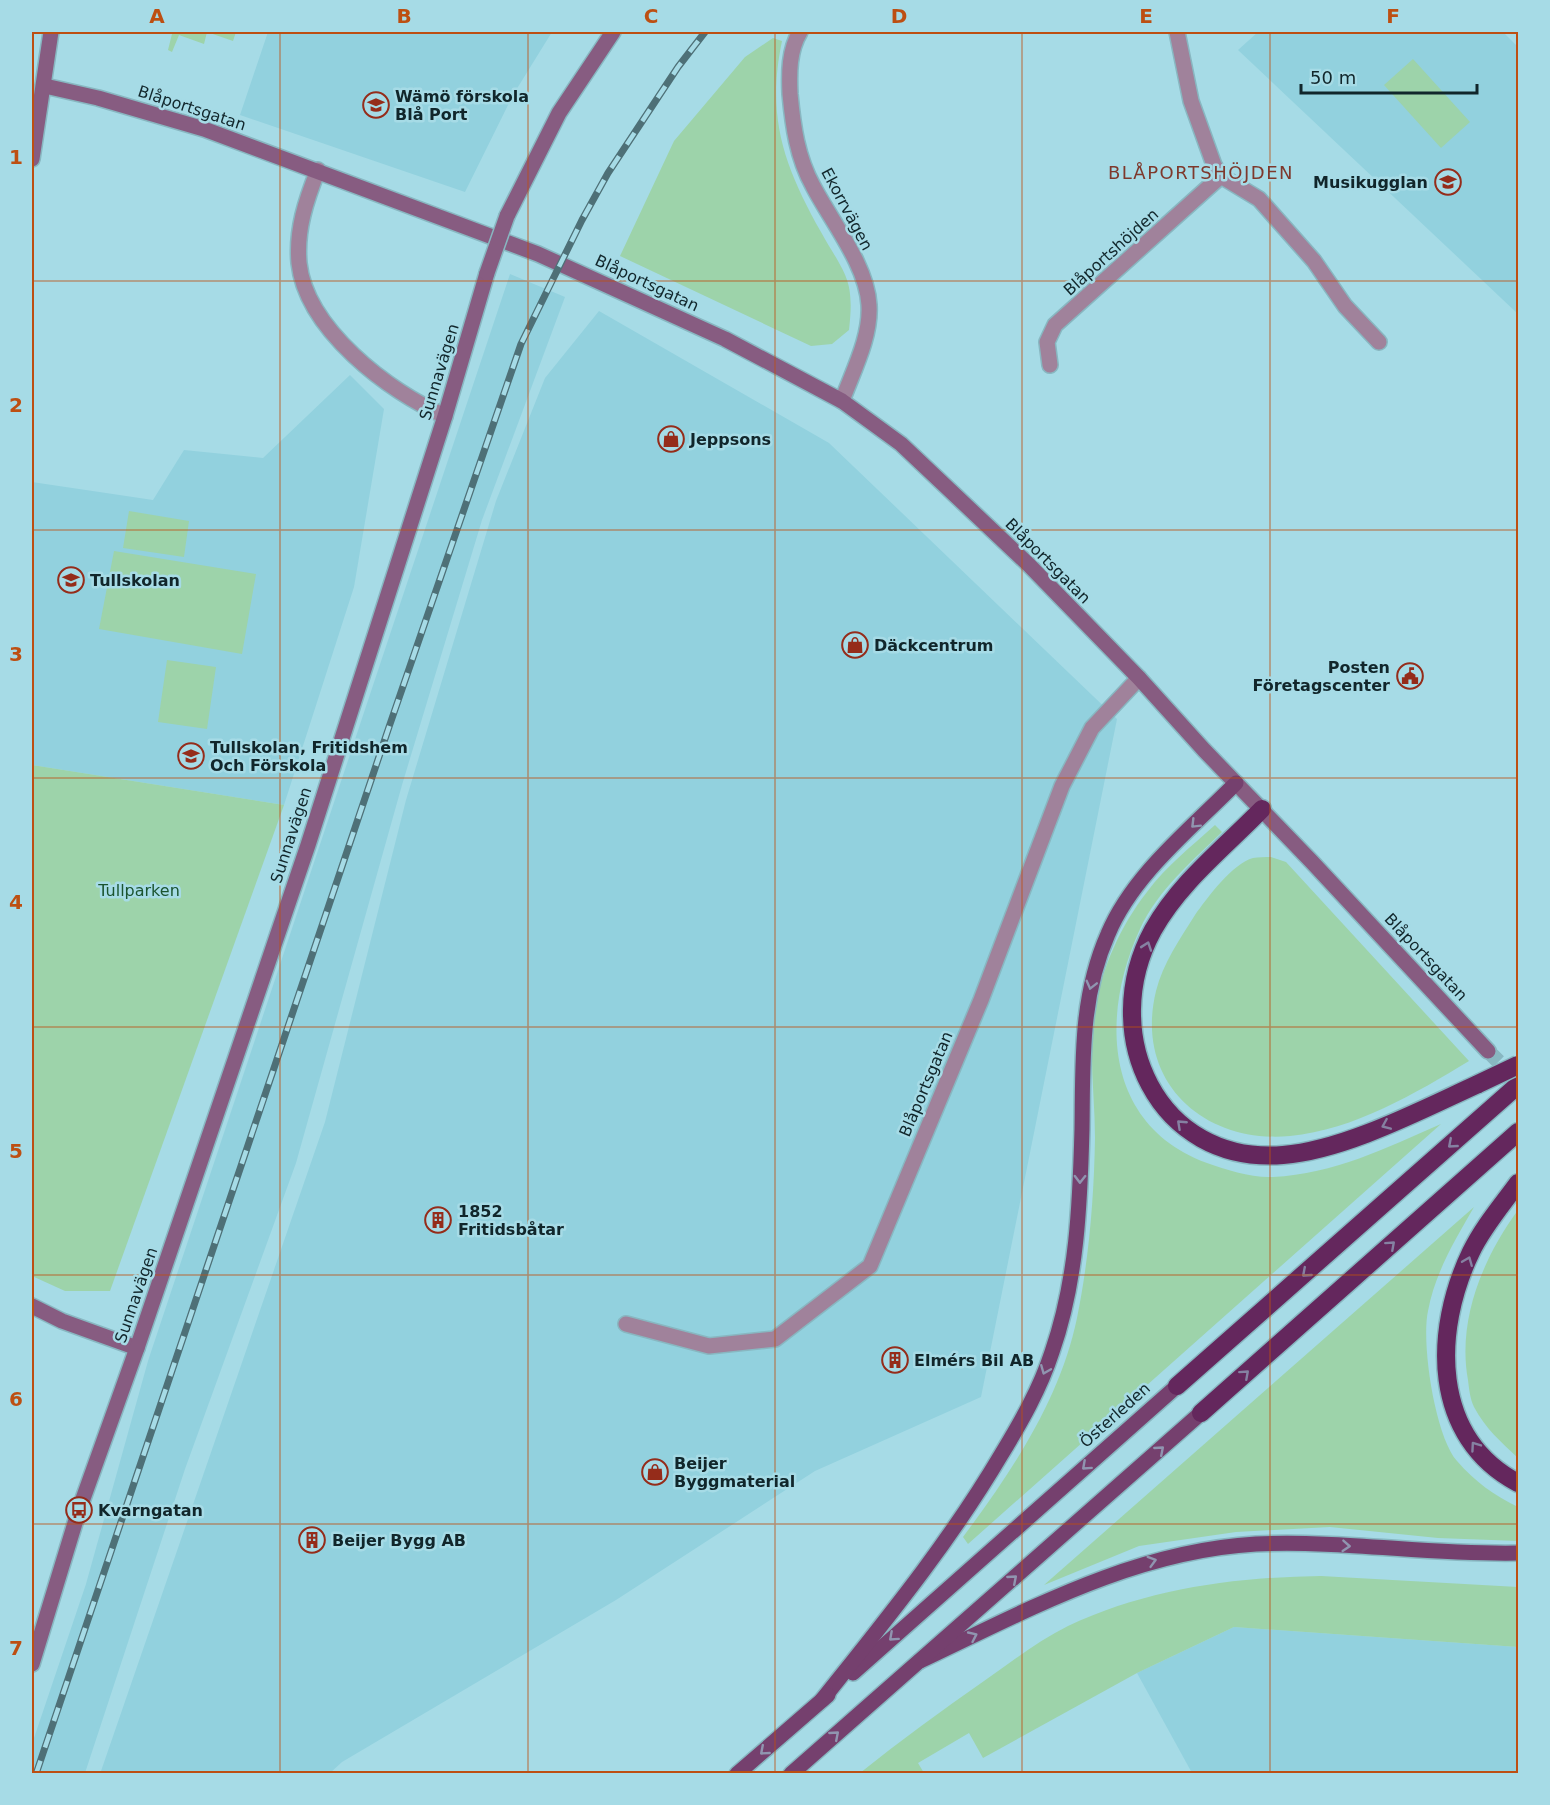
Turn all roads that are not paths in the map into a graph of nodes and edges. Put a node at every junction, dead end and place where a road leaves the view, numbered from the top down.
1 (51, 32) edge
2 (613, 32) edge
3 (800, 32) edge
4 (1177, 32) edge
5 (45, 86) junction
6 (32, 159) edge
7 (318, 170) junction
8 (1221, 176) junction
9 (1379, 342) dead end
10 (1050, 365) dead end
11 (842, 401) junction
12 (445, 416) junction
13 (1139, 678) junction
14 (1236, 783) junction
15 (1262, 809) junction
16 (1488, 1051) tunnel mouth
17 (1518, 1065) edge
18 (1518, 1085) edge
19 (1518, 1132) edge
20 (1518, 1183) edge
21 (32, 1306) edge
22 (626, 1324) dead end
23 (137, 1348) junction
24 (1177, 1386) joint
25 (1201, 1413) joint
26 (1518, 1483) edge
27 (1518, 1553) edge
28 (920, 1661) junction
29 (32, 1664) edge
30 (822, 1700) junction
31 (737, 1773) edge
32 (791, 1773) edge

1 - 5 street
2 - 12 street, Sunnavägen, bridge
3 - 11 street, Ekorrvägen
4 - 8 street
5 - 6 street
5 - 7 street, Blåportsgatan
7 - 11 street, Blåportsgatan
7 - 12 street
8 - 9 street
8 - 10 street, Blåportshöjden
11 - 13 street, Blåportsgatan
12 - 23 street, Sunnavägen
13 - 14 street, Blåportsgatan
13 - 22 street, Blåportsgatan
14 - 15 street, Blåportsgatan
14 -> 30 main road
15 - 16 street, Blåportsgatan
17 -> 15 highway, bridge
18 -> 24 highway, Österleden
25 -> 19 highway
26 -> 20 highway
21 - 23 street
23 - 29 street, Sunnavägen
24 -> 30 main road, Österleden
28 -> 25 main road
28 -> 27 main road
32 -> 28 main road
30 -> 31 main road, Österleden

